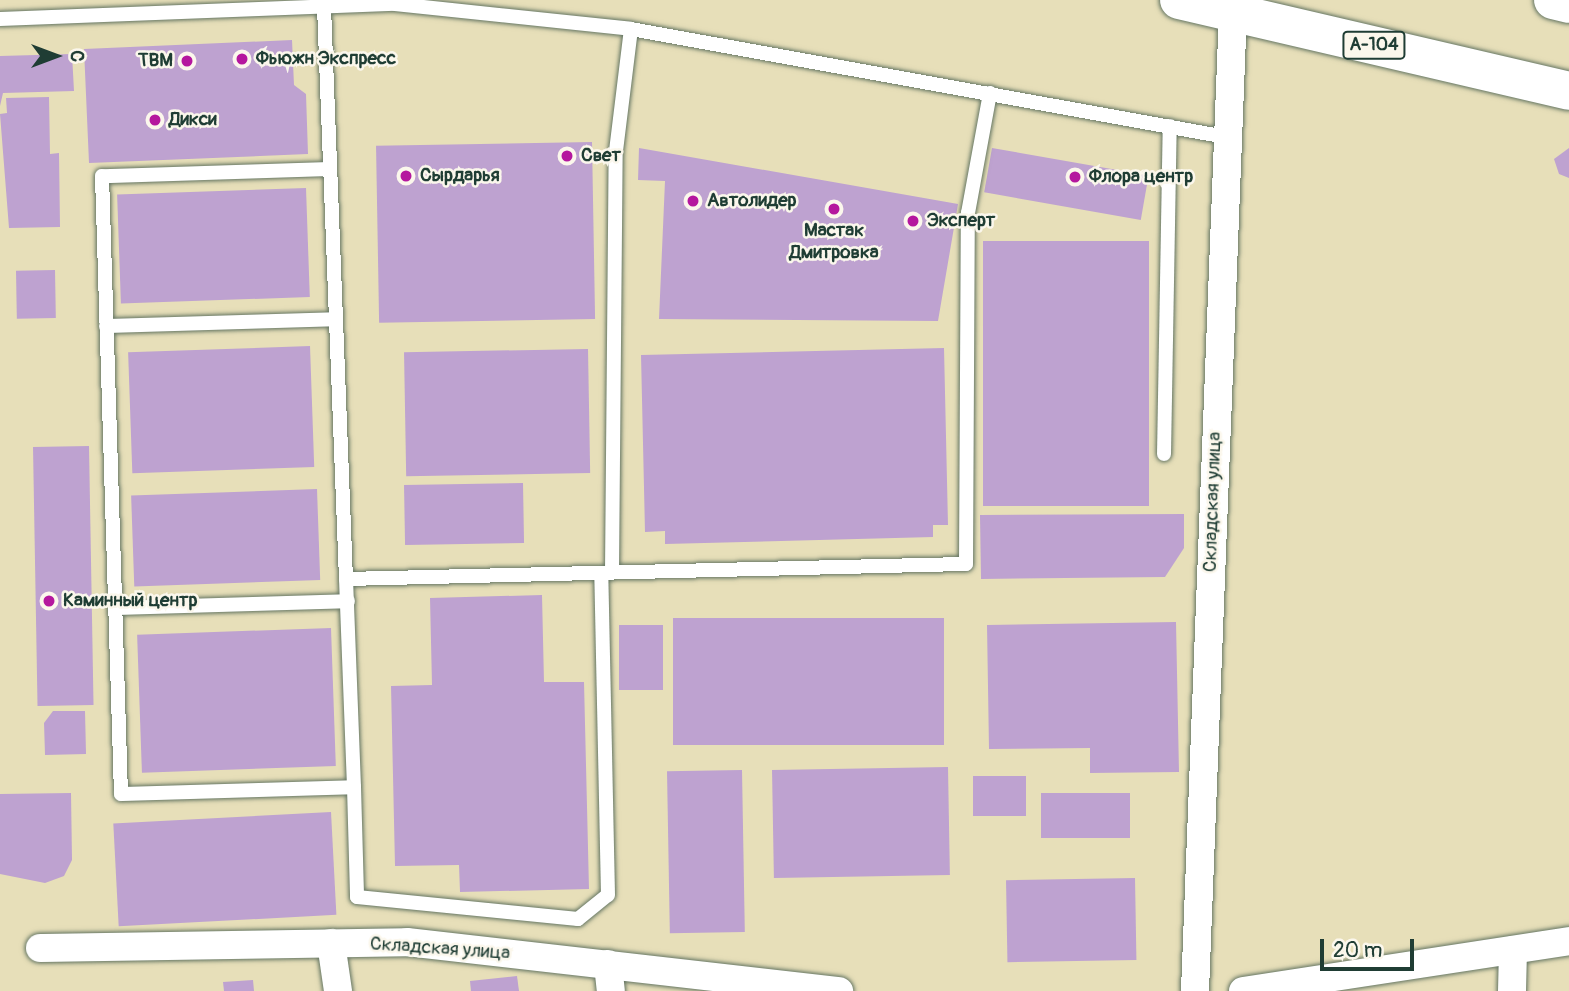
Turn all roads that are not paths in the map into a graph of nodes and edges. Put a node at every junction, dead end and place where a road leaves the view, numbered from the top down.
1 (1179, 0) edge
2 (1553, 0) edge
3 (1569, 4) edge
4 (324, 7) junction
5 (1233, 12) junction
6 (0, 19) edge
7 (631, 29) junction
8 (1569, 91) edge
9 (990, 93) junction
10 (1170, 126) junction
11 (1226, 136) junction
12 (330, 169) junction
13 (336, 319) junction
14 (106, 326) junction
15 (1164, 454) dead end
16 (606, 573) junction
17 (346, 579) junction
18 (348, 601) junction
19 (115, 608) junction
20 (354, 786) junction
21 (1569, 941) edge
22 (331, 943) junction
23 (40, 948) dead end
24 (1513, 950) junction
25 (610, 978) edge
26 (338, 991) edge
27 (839, 991) edge
28 (1195, 991) edge
29 (1243, 991) edge
30 (1511, 991) edge

1 - 5 highway, А-104
2 - 3 highway
4 - 6 lane
4 - 7 lane
4 - 12 lane
5 - 8 highway, А-104
5 - 11 street, Складская улица
7 - 9 lane
7 - 16 lane
9 - 10 lane
9 - 16 lane
10 - 11 lane
10 - 15 lane
11 - 28 street, Складская улица
12 - 13 lane
12 - 14 lane
13 - 14 lane
13 - 17 lane
14 - 19 lane
16 - 17 lane
16 - 20 lane
17 - 18 lane
18 - 19 lane
18 - 20 lane
19 - 20 lane
21 - 24 street
22 - 23 street, Складская улица
22 - 25 street, Складская улица
22 - 26 street
24 - 29 street
24 - 30 street
25 - 27 street, Складская улица

